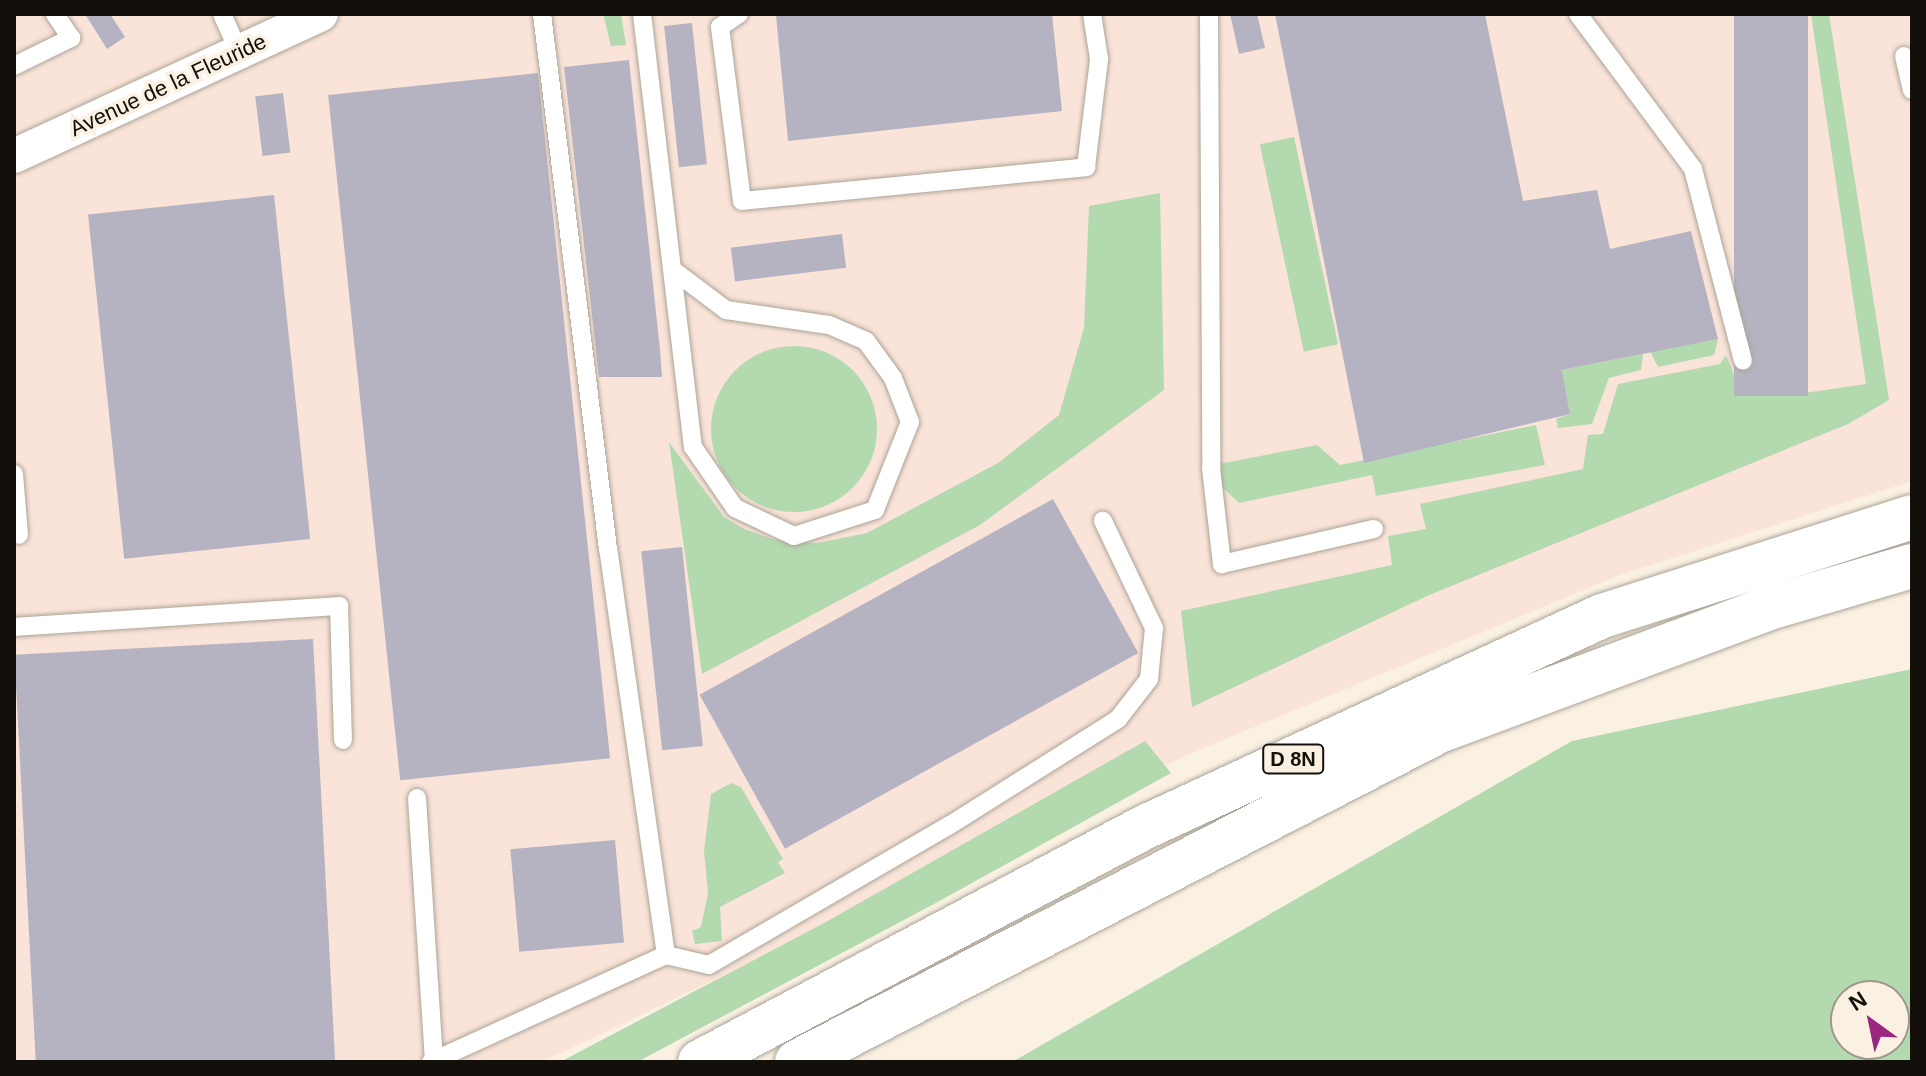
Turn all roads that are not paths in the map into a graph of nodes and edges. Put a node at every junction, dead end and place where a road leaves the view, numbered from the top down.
1 (55, 14) edge
2 (222, 14) edge
3 (321, 14) edge
4 (542, 14) edge
5 (642, 14) edge
6 (739, 14) edge
7 (1092, 14) edge
8 (1209, 14) edge
9 (1578, 14) edge
10 (239, 52) junction
11 (1904, 56) dead end
12 (14, 66) edge
13 (1912, 90) edge
14 (14, 156) edge
15 (673, 270) junction
16 (1743, 361) dead end
17 (14, 474) edge
18 (1912, 517) edge
19 (1103, 521) dead end
20 (1374, 529) dead end
21 (19, 535) dead end
22 (1912, 566) edge
23 (14, 627) edge
24 (343, 740) dead end
25 (417, 798) dead end
26 (666, 955) junction
27 (433, 1061) edge
28 (700, 1062) edge
29 (797, 1062) edge

1 - 12 lane
2 - 10 lane
3 - 10 street, Avenue de la Fleuride
4 - 26 lane
5 - 15 lane
6 - 7 lane
8 - 20 lane
9 - 16 lane
10 - 14 street, Avenue de la Fleuride
11 - 13 lane
15 - 15 lane
17 - 21 lane
18 - 28 main road, D 8N
19 - 26 lane
22 - 29 main road, D 8N
23 - 24 lane
25 - 27 lane
26 - 27 lane

